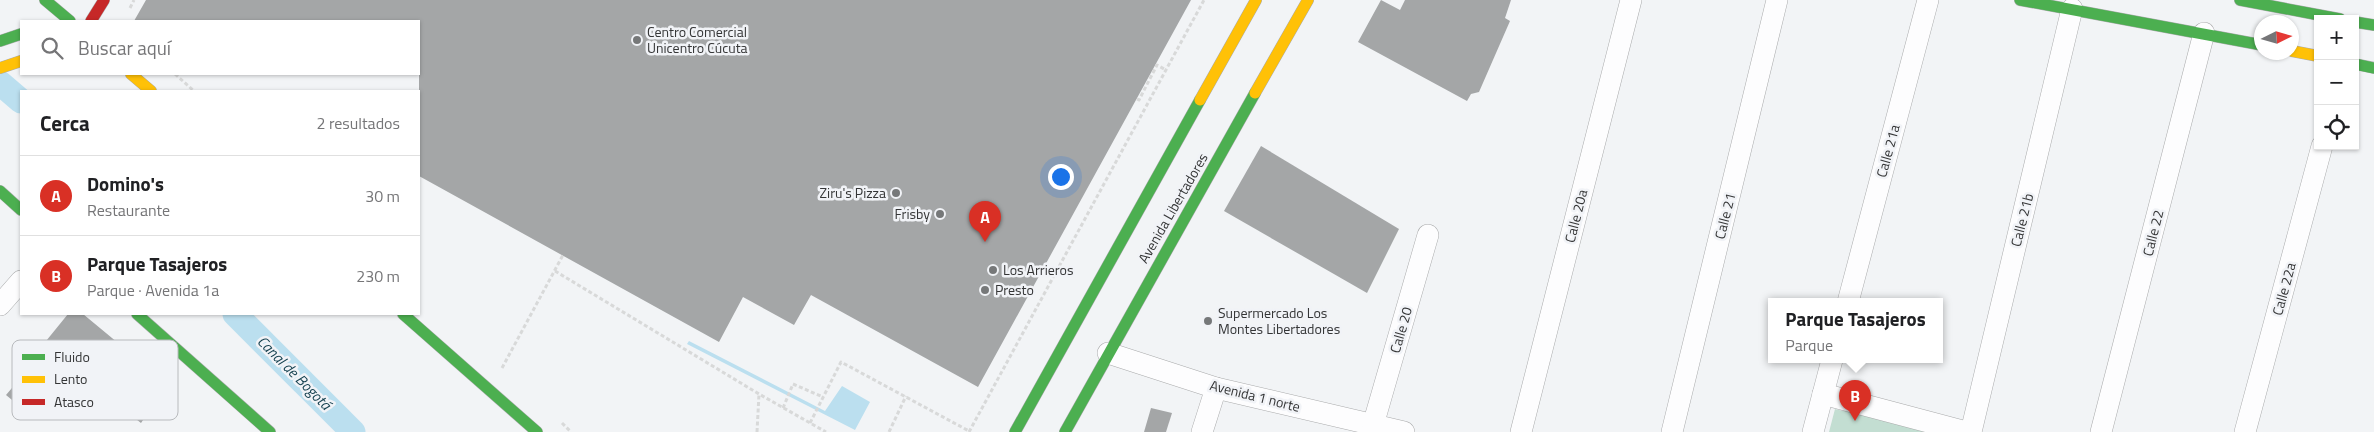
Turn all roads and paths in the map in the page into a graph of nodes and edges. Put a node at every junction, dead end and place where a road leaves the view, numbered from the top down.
1 (45, 0) edge
2 (104, 0) edge
3 (1204, 0) edge
4 (1256, 0) edge
5 (1308, 0) edge
6 (1631, 0) edge
7 (1777, 0) edge
8 (1928, 0) edge
9 (2020, 0) edge
10 (2240, 0) edge
11 (74, 6) dead end
12 (2072, 9) junction
13 (2319, 15) edge
14 (65, 20) edge
15 (67, 20) edge
16 (92, 20) edge
17 (2359, 23) edge
18 (2374, 25) edge
19 (2204, 33) junction
20 (20, 34) edge
21 (0, 41) edge
22 (2254, 42) edge
23 (2299, 52) edge
24 (2314, 55) edge
25 (20, 60) edge
26 (2359, 65) edge
27 (0, 68) edge
28 (2374, 68) edge
29 (1166, 70) junction
30 (132, 75) edge
31 (176, 75) edge
32 (150, 90) edge
33 (193, 90) edge
34 (1147, 104) junction
35 (2321, 150) edge
36 (1428, 235) dead end
37 (563, 255) dead end
38 (555, 271) junction
39 (20, 282) edge
40 (1849, 298) edge
41 (0, 305) edge
42 (138, 315) edge
43 (404, 315) edge
44 (166, 340) edge
45 (178, 350) edge
46 (1108, 353) junction
47 (1831, 363) edge
48 (502, 368) dead end
49 (1216, 388) junction
50 (760, 394) junction
51 (1823, 394) junction
52 (906, 396) junction
53 (823, 397) junction
54 (783, 408) junction
55 (810, 423) junction
56 (1373, 425) junction
57 (969, 431) edge
58 (270, 432) edge
59 (537, 432) edge
60 (757, 432) edge
61 (826, 432) edge
62 (889, 432) edge
63 (1016, 432) edge
64 (1065, 432) edge
65 (1202, 432) edge
66 (1404, 432) edge
67 (1521, 432) edge
68 (1672, 432) edge
69 (1813, 432) edge
70 (1966, 432) edge
71 (1971, 432) edge
72 (2101, 432) edge
73 (2245, 432) edge

1 - 14 main road
2 - 16 main road
3 - 29 path
4 - 63 main road, Avenida Libertadores
5 - 46 main road, Avenida Libertadores
6 - 67 street, Calle 20a
7 - 68 street, Calle 21
8 - 40 street, Calle 21a
9 - 12 main road
10 - 13 main road
11 - 15 main road
12 - 19 main road
12 - 71 street, Calle 21b
17 - 18 main road
19 - 22 main road
19 - 72 street, Calle 22
20 - 21 main road
23 - 24 main road
25 - 27 main road
26 - 28 main road
29 - 34 path
29 - 34 path
30 - 32 main road
31 - 33 path
34 - 57 path
35 - 73 street, Calle 22a
36 - 56 street, Calle 20
37 - 38 path
38 - 48 path
38 - 50 path
39 - 41 street
42 - 44 main road
43 - 59 main road
45 - 58 main road
46 - 49 street, Avenida 1 norte
46 - 64 main road, Avenida Libertadores
47 - 51 street
49 - 56 street, Avenida 1 norte
49 - 65 street
50 - 54 path
50 - 60 path
51 - 69 street
51 - 70 street
52 - 53 path
52 - 57 path
52 - 62 path
53 - 54 path
53 - 55 path
54 - 55 path
55 - 61 path
56 - 66 street, Avenida 1 norte

